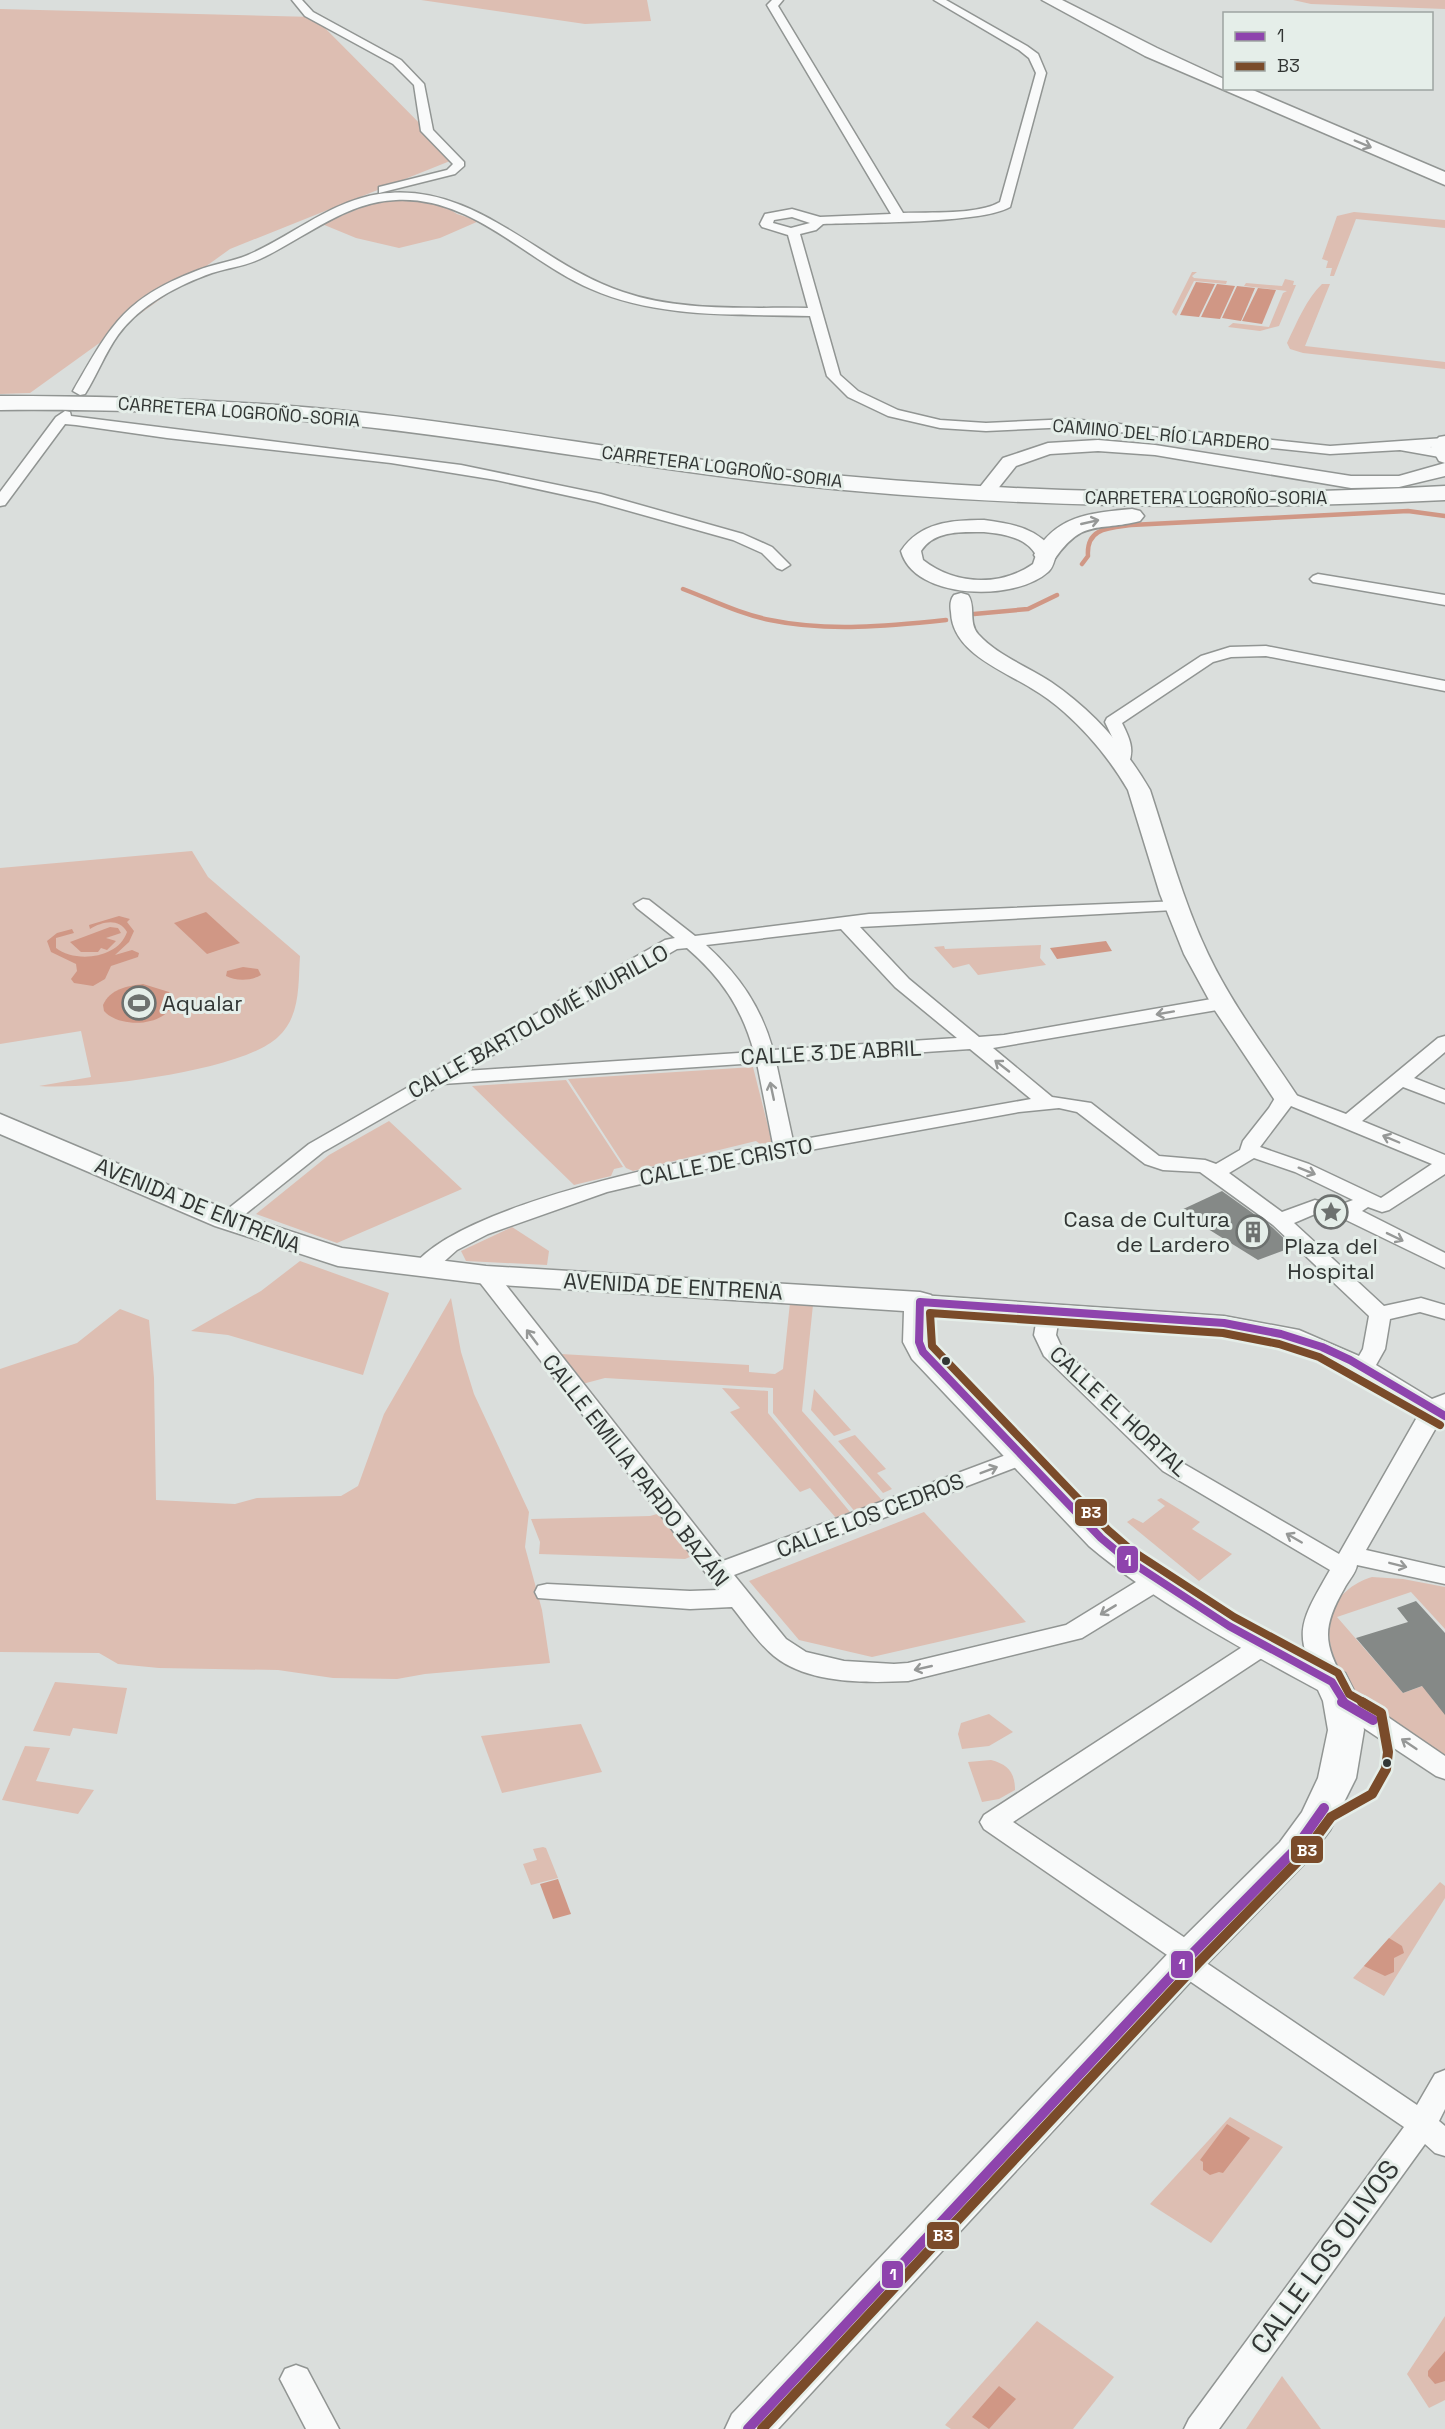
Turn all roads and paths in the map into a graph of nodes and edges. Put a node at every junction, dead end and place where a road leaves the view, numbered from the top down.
1 (297, 0) edge
2 (778, 0) edge
3 (939, 0) edge
4 (1050, 0) edge
5 (1077, 0) edge
6 (1223, 72) edge
7 (1223, 85) edge
8 (1237, 90) edge
9 (1268, 90) edge
10 (1445, 163) edge
11 (1445, 179) edge
12 (368, 200) junction
13 (899, 217) junction
14 (817, 221) junction
15 (793, 231) junction
16 (816, 312) junction
17 (80, 391) dead end
18 (0, 403) edge
19 (1444, 452) edge
20 (1445, 493) edge
21 (985, 498) junction
22 (1445, 499) edge
23 (0, 502) edge
24 (961, 527) junction
25 (996, 528) junction
26 (1046, 555) junction
27 (782, 565) dead end
28 (1318, 579) dead end
29 (970, 592) junction
30 (1445, 600) edge
31 (1445, 686) edge
32 (1121, 762) junction
33 (643, 904) dead end
34 (1174, 905) junction
35 (845, 922) junction
36 (690, 940) junction
37 (1223, 1003) junction
38 (1445, 1042) edge
39 (974, 1043) junction
40 (765, 1056) junction
41 (437, 1078) junction
42 (1402, 1080) junction
43 (1286, 1097) junction
44 (1445, 1097) edge
45 (1048, 1103) junction
46 (1350, 1121) junction
47 (0, 1123) edge
48 (784, 1148) junction
49 (1252, 1151) junction
50 (1445, 1164) edge
51 (1219, 1177) junction
52 (1368, 1201) junction
53 (1347, 1212) junction
54 (226, 1220) junction
55 (1280, 1221) junction
56 (1443, 1257) edge
57 (422, 1269) junction
58 (486, 1275) junction
59 (920, 1302) junction
60 (1440, 1305) edge
61 (1049, 1310) junction
62 (1380, 1314) junction
63 (1363, 1368) junction
64 (1441, 1409) edge
65 (1022, 1457) junction
66 (1348, 1561) junction
67 (718, 1572) junction
68 (1443, 1573) edge
69 (1158, 1580) junction
70 (547, 1592) dead end
71 (736, 1598) junction
72 (1262, 1646) junction
73 (1336, 1692) junction
74 (1445, 1769) edge
75 (1187, 1960) junction
76 (1445, 2082) edge
77 (1422, 2124) junction
78 (1445, 2144) edge
79 (296, 2379) dead end
80 (323, 2429) edge
81 (748, 2429) edge
82 (1200, 2429) edge

1 - 12 street
2 - 13 street
3 - 13 street
4 - 7 highway
5 - 6 highway
8 -> 11 highway
9 - 10 highway
12 - 16 street
12 - 17 street
13 - 14 street
14 - 15 street
14 - 15 street
15 - 16 street, CAMINO DEL RÍO LARDERO
16 - 19 street, CAMINO DEL RÍO LARDERO
18 - 20 highway, CARRETERA LOGROÑO-SORIA
19 - 21 street
21 - 24 street
21 - 25 street
26 -> 22 highway
23 - 27 street
24 - 25 street
24 - 29 street
25 - 26 street
26 - 29 street
28 - 30 street
29 - 32 street
31 - 32 street
32 - 34 street
33 - 36 street
34 - 35 street, CALLE BARTOLOMÉ MURILLO
34 - 37 street
35 - 36 street, CALLE BARTOLOMÉ MURILLO
35 - 39 street
36 - 40 street
36 - 41 street, CALLE BARTOLOMÉ MURILLO
37 -> 39 street, CALLE 3 DE ABRIL
37 - 43 street
38 - 42 street
39 - 40 street, CALLE 3 DE ABRIL
45 -> 39 street
40 - 41 street, CALLE 3 DE ABRIL
48 -> 40 street
41 - 54 street, CALLE BARTOLOMÉ MURILLO
42 - 44 street
42 - 46 street
43 - 46 street
43 - 49 street
45 - 48 street, CALLE DE CRISTO
45 - 51 street, CALLE DE CRISTO
50 -> 46 street
47 - 54 main road, AVENIDA DE ENTRENA
48 - 57 street, CALLE DE CRISTO
49 - 51 street
49 -> 52 street
50 - 52 street
51 - 55 street
52 - 53 street
53 - 55 street
53 -> 56 street
54 - 57 main road, AVENIDA DE ENTRENA
55 - 62 street
57 - 58 main road, AVENIDA DE ENTRENA
58 - 59 main road, AVENIDA DE ENTRENA
67 -> 58 street, CALLE EMILIA PARDO BAZÁN
59 - 61 street, AVENIDA DE ENTRENA
59 - 65 main road
60 - 62 street
61 - 63 street, AVENIDA DE ENTRENA
66 -> 61 street, CALLE EL HORTAL
62 - 63 street
63 - 64 street, AVENIDA DE ENTRENA
64 - 66 street
67 -> 65 street, CALLE LOS CEDROS
65 - 69 main road
66 -> 68 street, CALLE EL HORTAL
66 - 73 street
67 - 71 street, CALLE EMILIA PARDO BAZÁN
69 -> 71 street, CALLE EMILIA PARDO BAZÁN
69 - 72 main road
70 - 71 street
72 - 73 main road
72 - 75 street
74 -> 73 street
73 - 75 main road
75 - 77 street
75 - 81 main road
76 - 77 street, CALLE LOS OLIVOS
77 - 78 street
77 - 82 street, CALLE LOS OLIVOS
79 - 80 street

